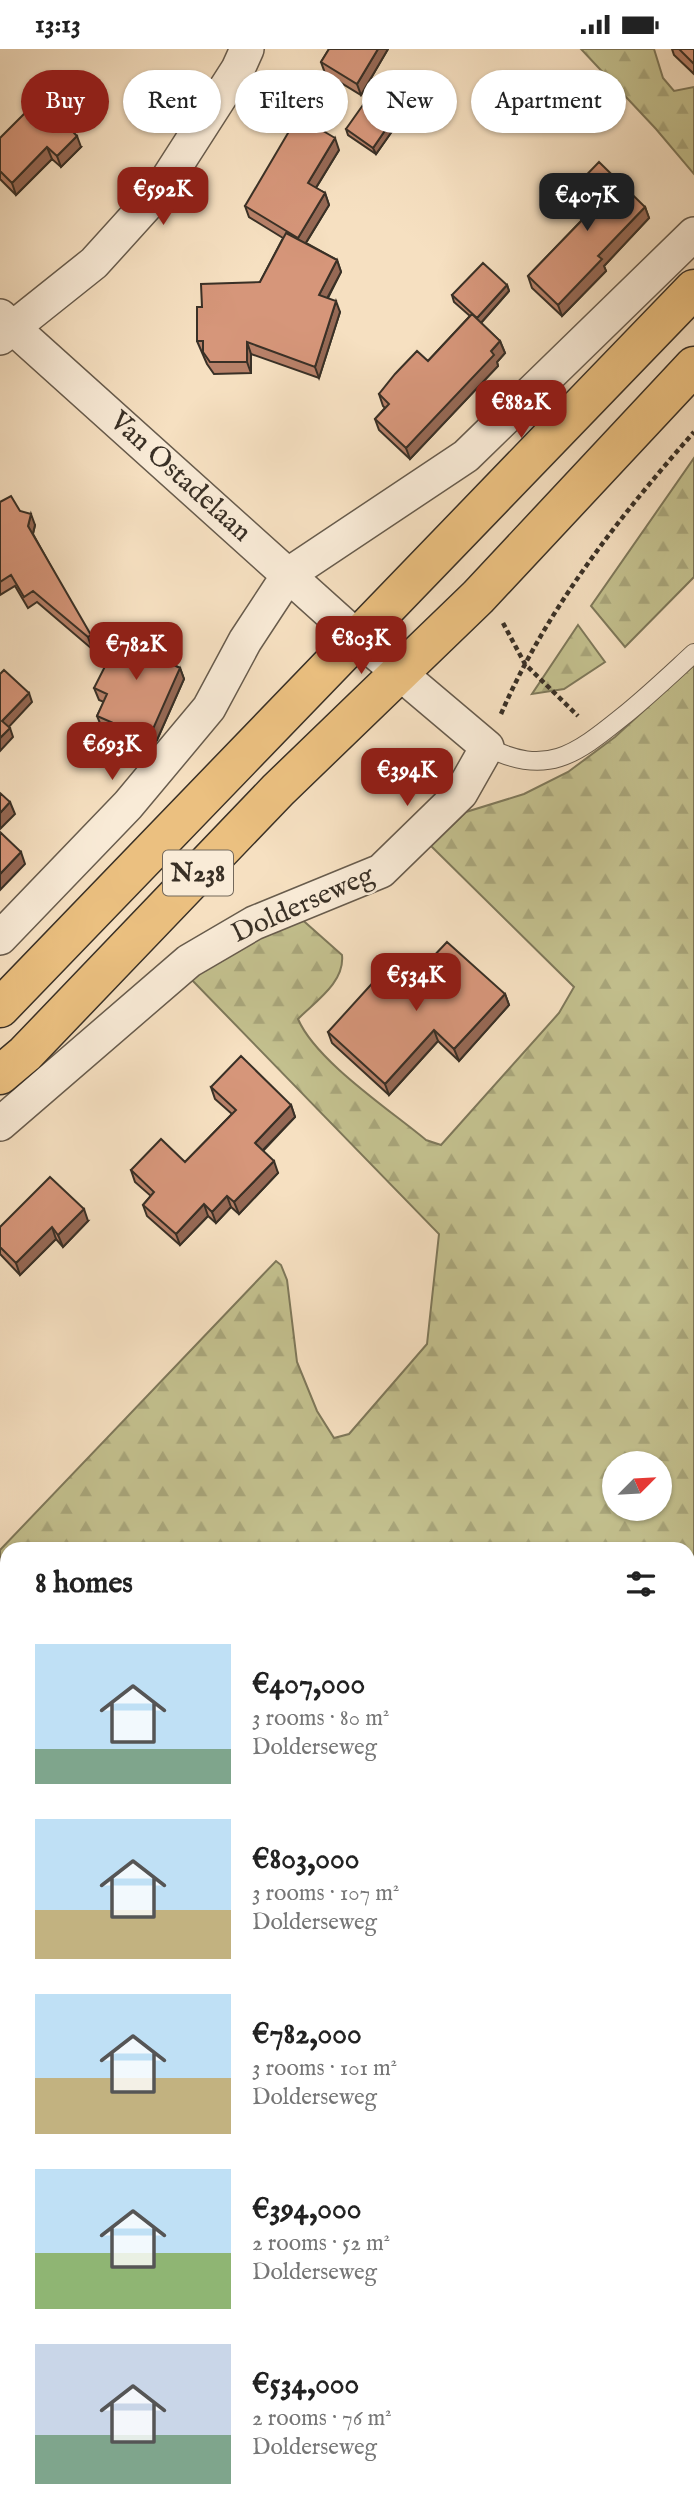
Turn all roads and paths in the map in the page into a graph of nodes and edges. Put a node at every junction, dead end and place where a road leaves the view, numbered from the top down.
1 (247, 49) edge
2 (694, 234) edge
3 (694, 289) edge
4 (5, 328) edge
5 (694, 366) edge
6 (694, 432) edge
7 (289, 574) junction
8 (358, 638) junction
9 (694, 653) edge
10 (525, 664) junction
11 (398, 673) junction
12 (599, 736) junction
13 (487, 747) junction
14 (0, 938) edge
15 (0, 1008) edge
16 (0, 1075) edge
17 (0, 1124) edge

1 - 4 street
2 - 7 street
3 - 8 main road, N238
4 - 7 street, Van Ostadelaan
5 - 11 main road, N238
6 - 10 path
7 - 8 street, Van Ostadelaan
7 - 14 street
8 - 11 street
8 - 15 main road, N238
9 - 12 lane
10 - 12 path
10 - 13 path
11 - 13 street
11 - 16 main road, N238
12 - 13 lane
13 - 17 street, Dolderseweg

